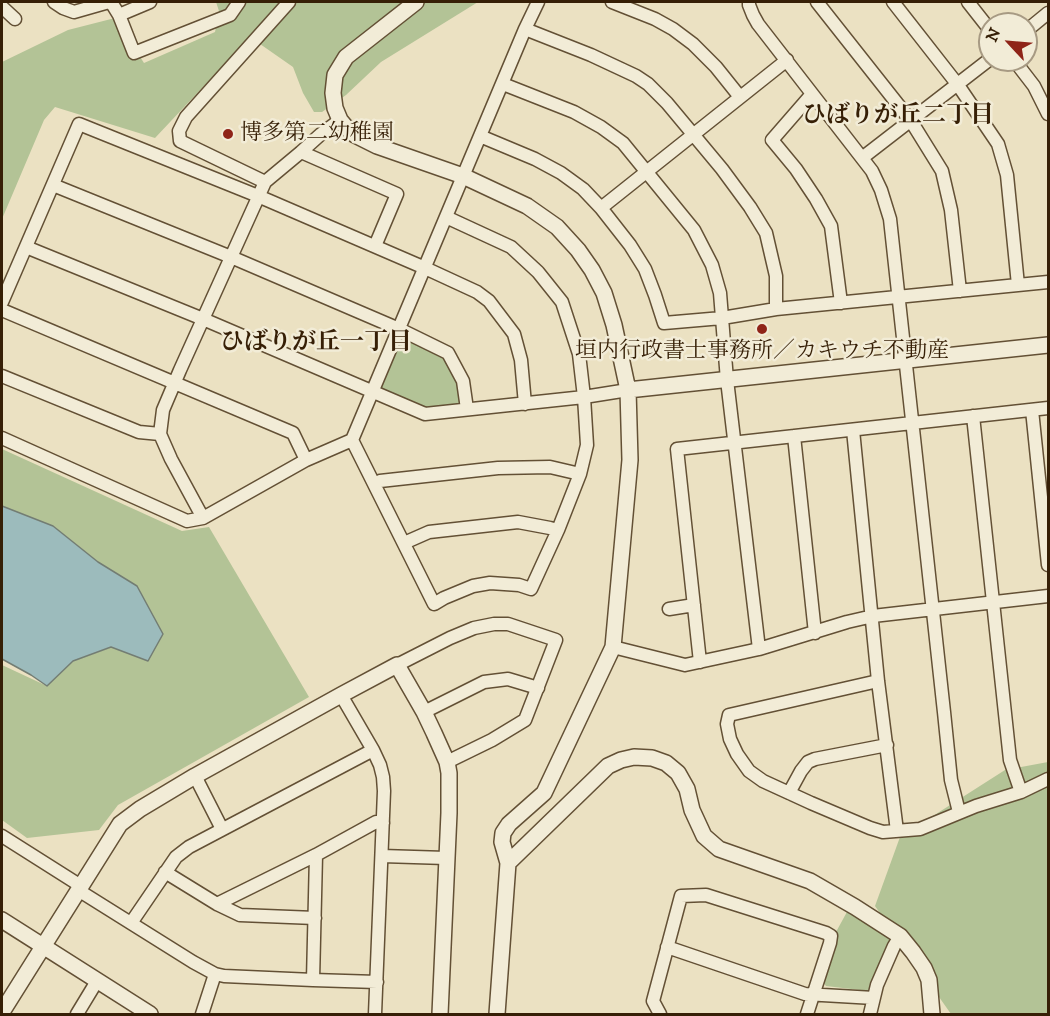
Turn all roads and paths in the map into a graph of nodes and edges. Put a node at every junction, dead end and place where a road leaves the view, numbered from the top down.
1 (54, 2) edge
2 (110, 2) edge
3 (150, 2) edge
4 (239, 2) edge
5 (289, 2) edge
6 (416, 2) edge
7 (538, 2) edge
8 (612, 2) edge
9 (749, 2) edge
10 (817, 2) edge
11 (893, 2) edge
12 (968, 2) edge
13 (1045, 2) edge
14 (1048, 6) edge
15 (2, 7) edge
16 (119, 15) junction
17 (978, 15) edge
18 (15, 20) dead end
19 (525, 29) junction
20 (787, 60) junction
21 (978, 69) edge
22 (1024, 72) edge
23 (502, 84) junction
24 (958, 85) junction
25 (812, 94) junction
26 (740, 97) junction
27 (1048, 114) edge
28 (340, 120) junction
29 (911, 121) junction
30 (693, 134) junction
31 (480, 136) junction
32 (301, 152) junction
33 (862, 158) junction
34 (647, 171) junction
35 (463, 176) junction
36 (265, 182) junction
37 (53, 184) junction
38 (258, 196) junction
39 (601, 208) junction
40 (446, 216) junction
41 (375, 246) junction
42 (26, 247) junction
43 (231, 257) junction
44 (425, 267) junction
45 (1048, 282) edge
46 (1018, 285) junction
47 (960, 291) junction
48 (898, 298) junction
49 (2, 302) edge
50 (841, 303) junction
51 (776, 309) junction
52 (2, 310) edge
53 (723, 318) junction
54 (203, 319) junction
55 (399, 329) junction
56 (1048, 345) edge
57 (904, 360) junction
58 (2, 376) edge
59 (727, 380) junction
60 (175, 383) junction
61 (628, 390) junction
62 (373, 392) junction
63 (584, 397) junction
64 (525, 404) junction
65 (1048, 408) edge
66 (467, 409) junction
67 (1032, 410) junction
68 (973, 416) junction
69 (912, 422) junction
70 (853, 430) junction
71 (160, 434) junction
72 (794, 436) junction
73 (2, 438) edge
74 (352, 440) junction
75 (735, 442) junction
76 (306, 460) junction
77 (580, 474) junction
78 (374, 484) junction
79 (202, 518) junction
80 (558, 531) junction
81 (404, 543) junction
82 (1048, 565) edge
83 (1048, 596) edge
84 (993, 602) junction
85 (694, 605) junction
86 (669, 609) dead end
87 (932, 609) junction
88 (873, 616) junction
89 (816, 633) junction
90 (613, 646) junction
91 (759, 649) junction
92 (700, 662) junction
93 (398, 665) junction
94 (878, 681) junction
95 (538, 688) junction
96 (340, 695) junction
97 (424, 712) junction
98 (887, 745) junction
99 (372, 750) junction
100 (447, 762) junction
101 (195, 776) junction
102 (1048, 779) edge
103 (1021, 792) junction
104 (789, 793) junction
105 (959, 812) junction
106 (383, 824) junction
107 (222, 829) junction
108 (897, 831) junction
109 (2, 836) edge
110 (316, 855) junction
111 (382, 856) junction
112 (446, 858) junction
113 (508, 863) junction
114 (165, 872) junction
115 (79, 888) junction
116 (217, 904) junction
117 (315, 918) junction
118 (2, 920) edge
119 (131, 924) junction
120 (900, 936) junction
121 (42, 946) junction
122 (667, 947) junction
123 (215, 974) junction
124 (313, 980) junction
125 (97, 981) junction
126 (377, 982) junction
127 (813, 994) junction
128 (874, 998) junction
129 (2, 1010) edge
130 (77, 1014) edge
131 (150, 1014) edge
132 (202, 1014) edge
133 (375, 1014) edge
134 (440, 1014) edge
135 (497, 1014) edge
136 (660, 1014) edge
137 (807, 1014) edge
138 (870, 1014) edge
139 (932, 1014) edge

1 - 2 street
2 - 16 street
3 - 16 street
4 - 16 street
5 - 36 street
6 - 28 street
7 - 19 street
8 - 26 street
9 - 20 street
10 - 29 street
11 - 24 street
12 - 17 street
13 - 14 street
15 - 18 street
19 - 23 street
19 - 30 street
20 - 25 street
20 - 26 street
21 - 24 street
22 - 27 street
23 - 31 street
23 - 34 street
24 - 29 street
24 - 46 street
25 - 33 street
25 - 50 street
26 - 30 street
28 - 32 street
28 - 35 street
29 - 33 street
29 - 47 street
30 - 34 street
30 - 51 street
31 - 35 street
31 - 39 street
32 - 36 street
32 - 41 street
33 - 48 street
34 - 39 street
34 - 53 street
35 - 40 street
35 - 61 street
36 - 38 street
37 - 38 street
37 - 42 street
37 - 43 street
38 - 41 street
38 - 43 street
39 - 53 street
40 - 44 street
40 - 63 street
41 - 44 street
42 - 49 street
42 - 54 street
43 - 54 street
43 - 55 street
44 - 55 street
44 - 64 street
45 - 46 street
46 - 47 street
47 - 48 street
48 - 50 street
48 - 57 street
50 - 51 street
51 - 53 street
52 - 60 street
53 - 59 street
54 - 60 street
54 - 62 street
55 - 62 street
55 - 66 street
56 - 57 street
57 - 59 street
57 - 69 street
58 - 71 street
59 - 61 street
59 - 75 street
60 - 71 street
60 - 76 street
61 - 63 street
61 - 90 street
62 - 66 street
62 - 74 street
63 - 64 street
63 - 77 street
64 - 66 street
65 - 67 street
67 - 68 street
67 - 82 street
68 - 69 street
68 - 84 street
69 - 70 street
69 - 87 street
70 - 72 street
70 - 88 street
71 - 79 street
72 - 75 street
72 - 89 street
73 - 79 street
74 - 76 street
74 - 78 street
75 - 85 street
75 - 91 street
76 - 79 street
77 - 78 street
77 - 80 street
78 - 81 street
80 - 81 street
80 - 81 street
83 - 84 street
84 - 87 street
84 - 103 street
85 - 86 street
85 - 92 street
87 - 88 street
87 - 105 street
88 - 89 street
88 - 94 street
89 - 91 street
90 - 92 street
90 - 113 street
91 - 92 street
93 - 95 street
93 - 96 street
93 - 97 street
94 - 98 street
94 - 104 street
95 - 97 street
95 - 100 street
96 - 99 street
96 - 101 street
97 - 100 street
98 - 104 street
98 - 108 street
99 - 106 street
99 - 107 street
100 - 112 street
101 - 107 street
101 - 115 street
102 - 103 street
103 - 105 street
104 - 108 street
105 - 108 street
106 - 110 street
106 - 111 street
107 - 114 street
109 - 115 street
110 - 116 street
110 - 117 street
111 - 112 street
111 - 126 street
112 - 134 street
113 - 120 street
113 - 135 street
114 - 116 street
114 - 119 street
115 - 119 street
115 - 121 street
116 - 117 street
117 - 124 street
118 - 121 street
119 - 123 street
120 - 128 street
120 - 139 street
121 - 125 street
121 - 129 street
122 - 127 street
122 - 127 street
122 - 136 street
123 - 124 street
123 - 132 street
124 - 126 street
125 - 130 street
125 - 131 street
126 - 133 street
127 - 128 street
127 - 137 street
128 - 138 street

